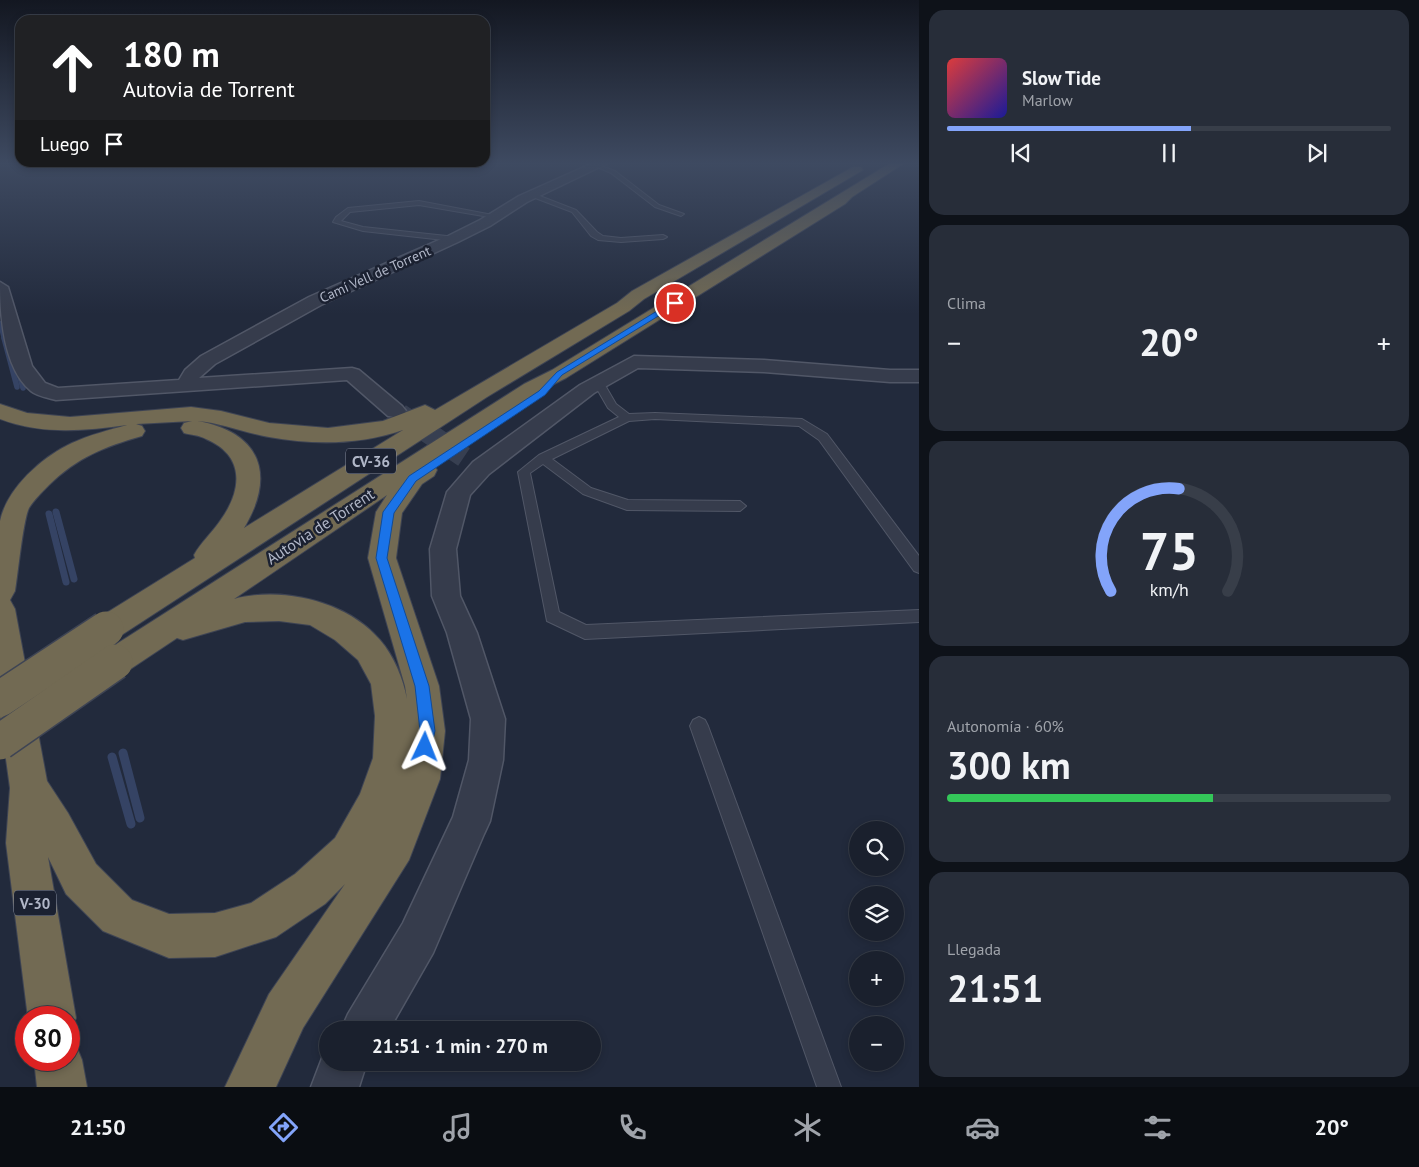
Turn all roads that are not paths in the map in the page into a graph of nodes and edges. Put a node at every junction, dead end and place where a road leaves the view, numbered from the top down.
1 (345, 213) edge
2 (476, 213) edge
3 (501, 213) edge
4 (576, 213) edge
5 (677, 213) edge
6 (782, 213) edge
7 (821, 213) edge
8 (681, 214) dead end
9 (495, 216) junction
10 (663, 238) dead end
11 (453, 239) junction
12 (0, 286) edge
13 (638, 295) junction
14 (560, 374) junction
15 (919, 376) edge
16 (598, 382) junction
17 (184, 387) junction
18 (0, 411) edge
19 (395, 411) tunnel mouth
20 (627, 418) junction
21 (543, 458) junction
22 (740, 506) dead end
23 (919, 567) edge
24 (188, 576) junction
25 (0, 591) edge
26 (0, 609) edge
27 (919, 616) edge
28 (152, 636) junction
29 (0, 699) edge
30 (699, 726) dead end
31 (0, 742) edge
32 (29, 788) junction
33 (50, 1006) edge
34 (369, 1021) edge
35 (60, 1071) edge
36 (341, 1071) edge
37 (62, 1087) edge
38 (250, 1087) edge
39 (335, 1087) edge
40 (829, 1087) edge

1 - 11 lane
2 - 9 lane
3 - 9 street, Camí Vell de Torrent
4 - 10 lane
5 - 8 lane
6 - 13 highway, Autovia de Torrent / CV-36
7 - 14 highway, Autovia de Torrent / CV-36
9 - 11 street, Camí Vell de Torrent
11 - 17 street, Camí Vell de Torrent
12 - 17 street
13 - 18 highway
13 - 24 highway, Autovia de Torrent / CV-36
14 - 28 highway, Autovia de Torrent / CV-36
14 - 38 highway
15 - 16 street
16 - 20 lane
16 - 34 street
17 - 19 street
20 - 21 lane
20 - 23 lane
21 - 22 lane
21 - 27 lane
24 - 25 highway
24 - 29 highway, Autovia de Torrent / CV-36, bridge
26 - 32 highway, V-30
28 - 31 highway, Autovia de Torrent / CV-36, bridge
28 - 32 highway
30 - 40 lane
32 - 33 highway, V-30
35 - 37 highway
36 - 39 street

